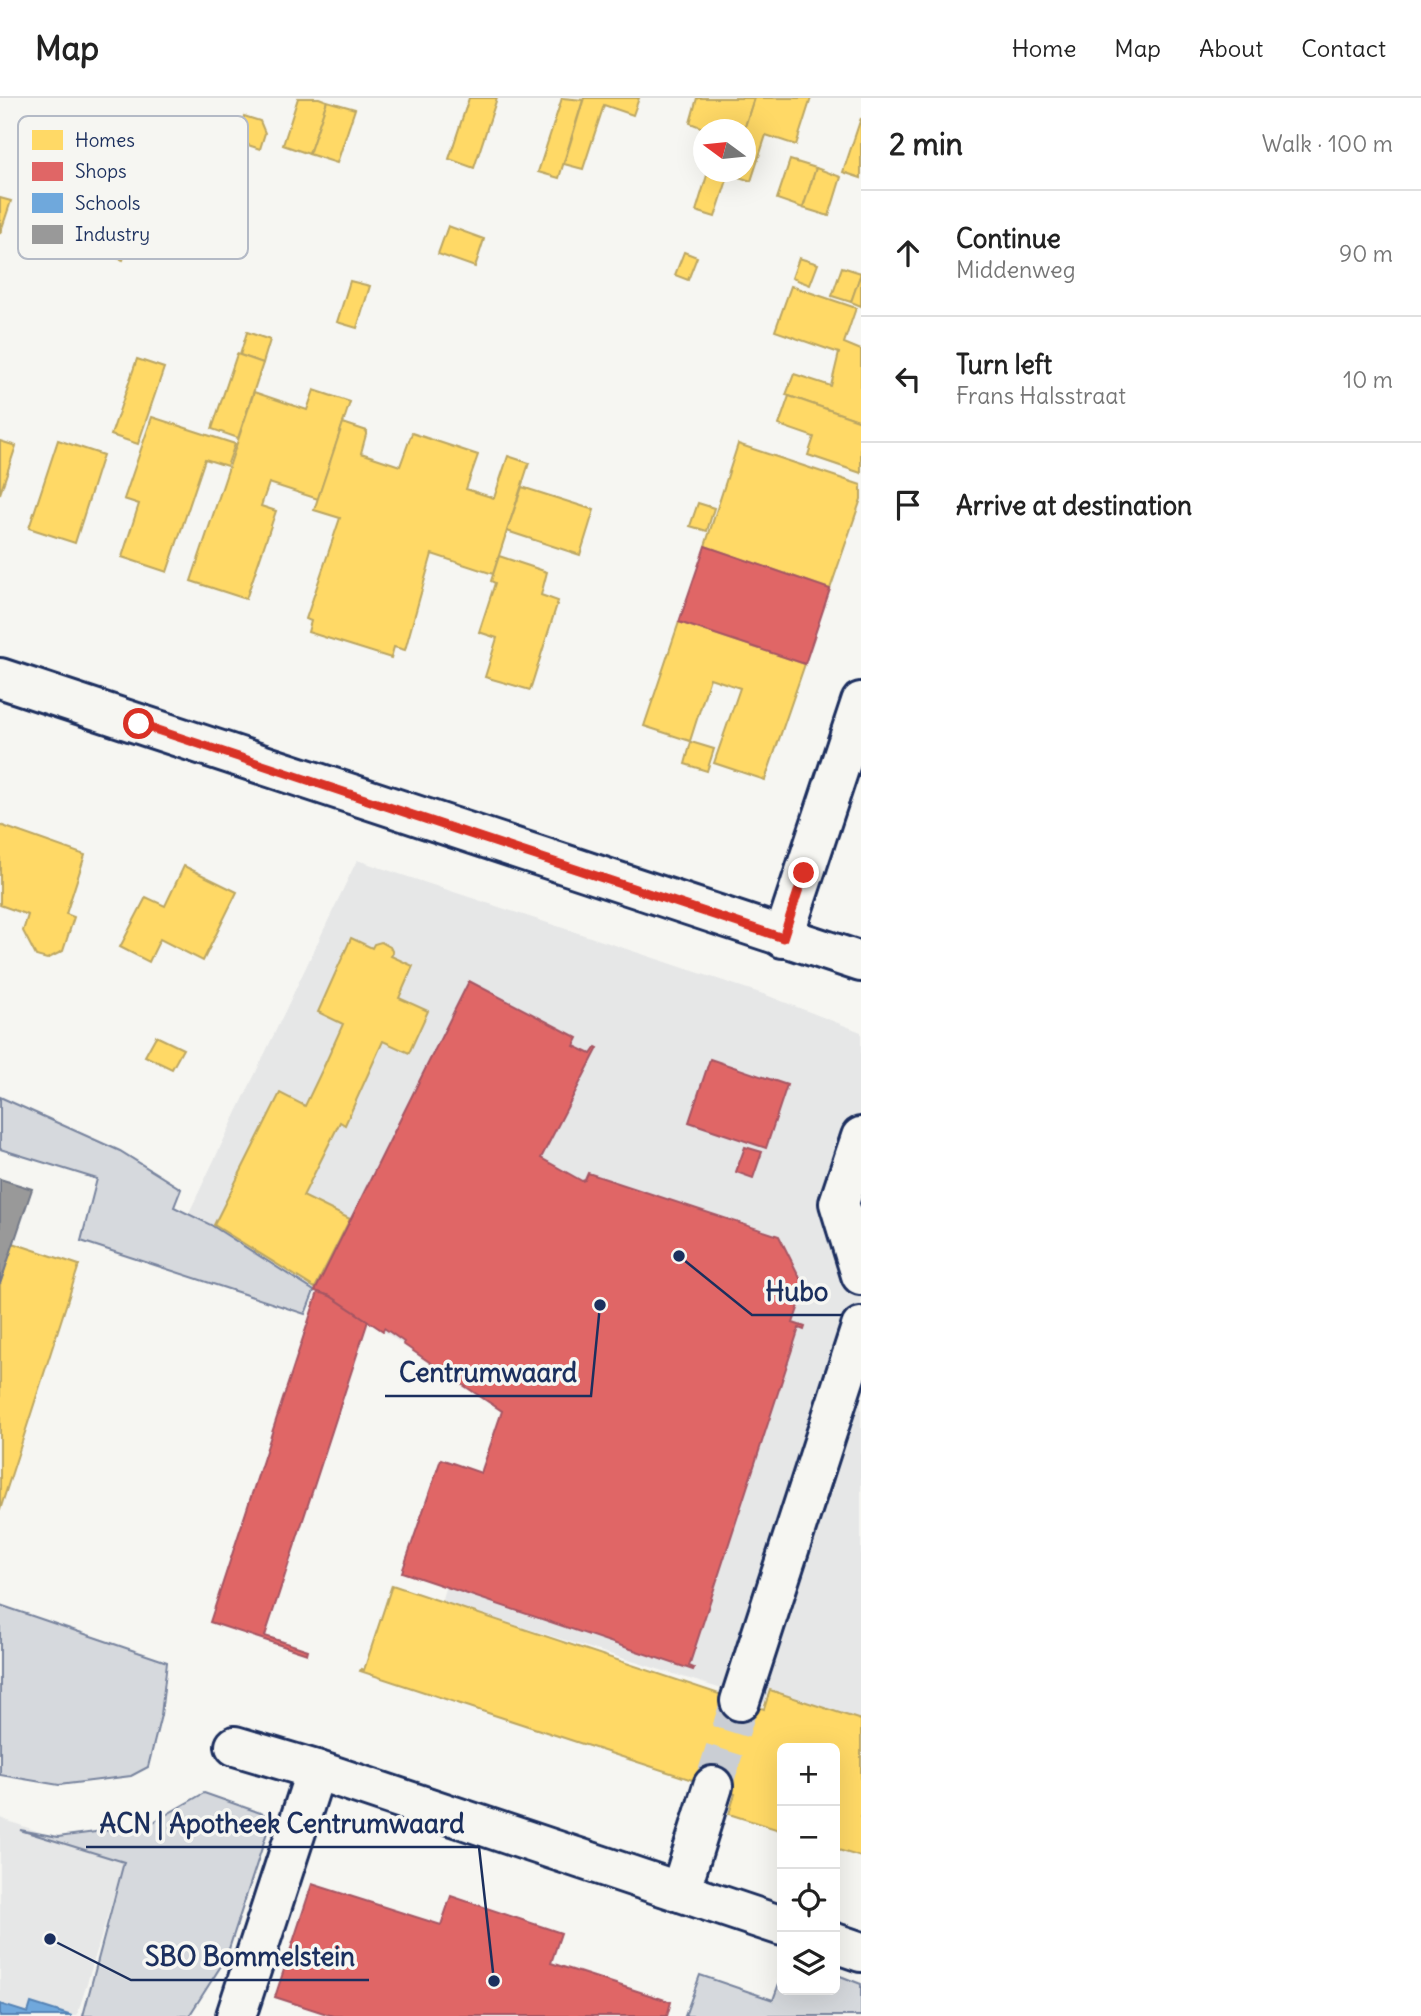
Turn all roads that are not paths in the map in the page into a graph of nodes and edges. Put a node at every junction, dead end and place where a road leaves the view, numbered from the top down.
1 (0, 678) edge
2 (861, 702) edge
3 (783, 938) junction
4 (861, 962) edge
5 (861, 1137) edge
6 (861, 1275) edge
7 (861, 1327) edge
8 (740, 1701) tunnel mouth
9 (235, 1746) dead end
10 (316, 1770) junction
11 (713, 1786) tunnel mouth
12 (680, 1892) junction
13 (777, 1924) edge
14 (840, 1945) edge
15 (861, 1952) edge
16 (236, 2016) edge

1 - 3 street
2 - 3 street
3 - 4 street
5 - 6 street
7 - 8 street
9 - 10 street
10 - 12 street
10 - 16 street
11 - 12 street
12 - 13 street
14 - 15 street

